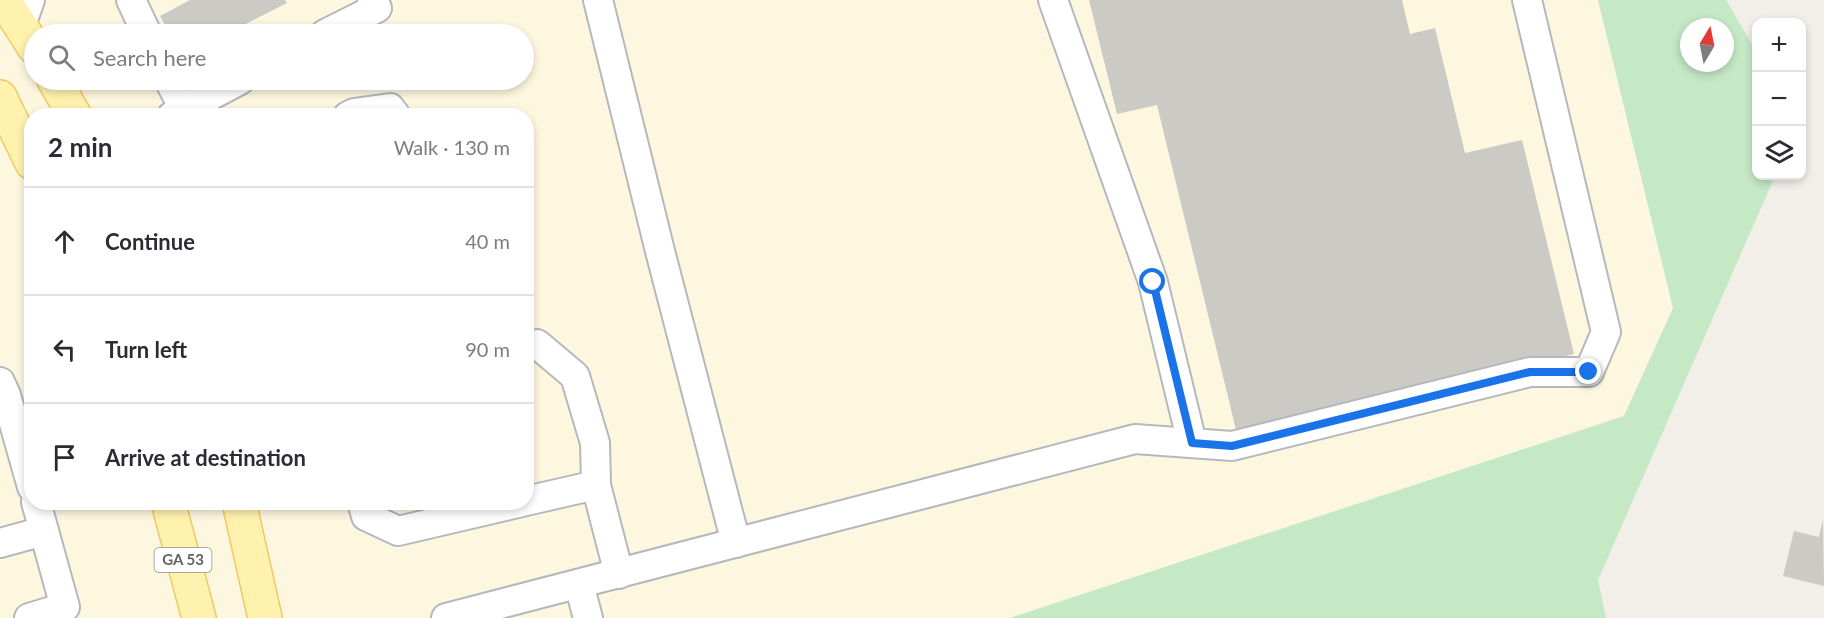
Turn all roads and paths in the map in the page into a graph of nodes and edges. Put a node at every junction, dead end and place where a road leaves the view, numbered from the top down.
1 (131, 0) edge
2 (598, 0) edge
3 (1053, 0) edge
4 (1527, 0) edge
5 (357, 6) edge
6 (142, 24) edge
7 (336, 24) edge
8 (60, 90) edge
9 (172, 90) edge
10 (221, 90) edge
11 (0, 97) edge
12 (70, 108) edge
13 (177, 108) edge
14 (186, 108) edge
15 (24, 146) edge
16 (534, 345) edge
17 (0, 382) edge
18 (1192, 443) junction
19 (24, 459) edge
20 (596, 486) junction
21 (534, 500) edge
22 (38, 510) edge
23 (170, 510) edge
24 (240, 510) edge
25 (366, 510) edge
26 (489, 510) edge
27 (44, 531) junction
28 (0, 543) edge
29 (736, 543) junction
30 (619, 574) junction
31 (579, 584) junction
32 (30, 618) edge
33 (199, 618) edge
34 (265, 618) edge
35 (446, 618) edge
36 (588, 618) edge

1 - 6 lane
2 - 29 lane
3 - 18 lane
4 - 18 lane
5 - 7 lane
8 - 12 main road
9 - 13 lane
10 - 14 lane
11 - 15 main road
16 - 20 lane
17 - 19 lane
18 - 29 lane
20 - 21 lane
20 - 30 lane
22 - 27 lane
23 - 33 main road, GA 53
24 - 34 main road
25 - 26 lane
27 - 28 lane
27 - 32 lane
29 - 30 lane
30 - 31 lane
31 - 35 lane
31 - 36 lane

